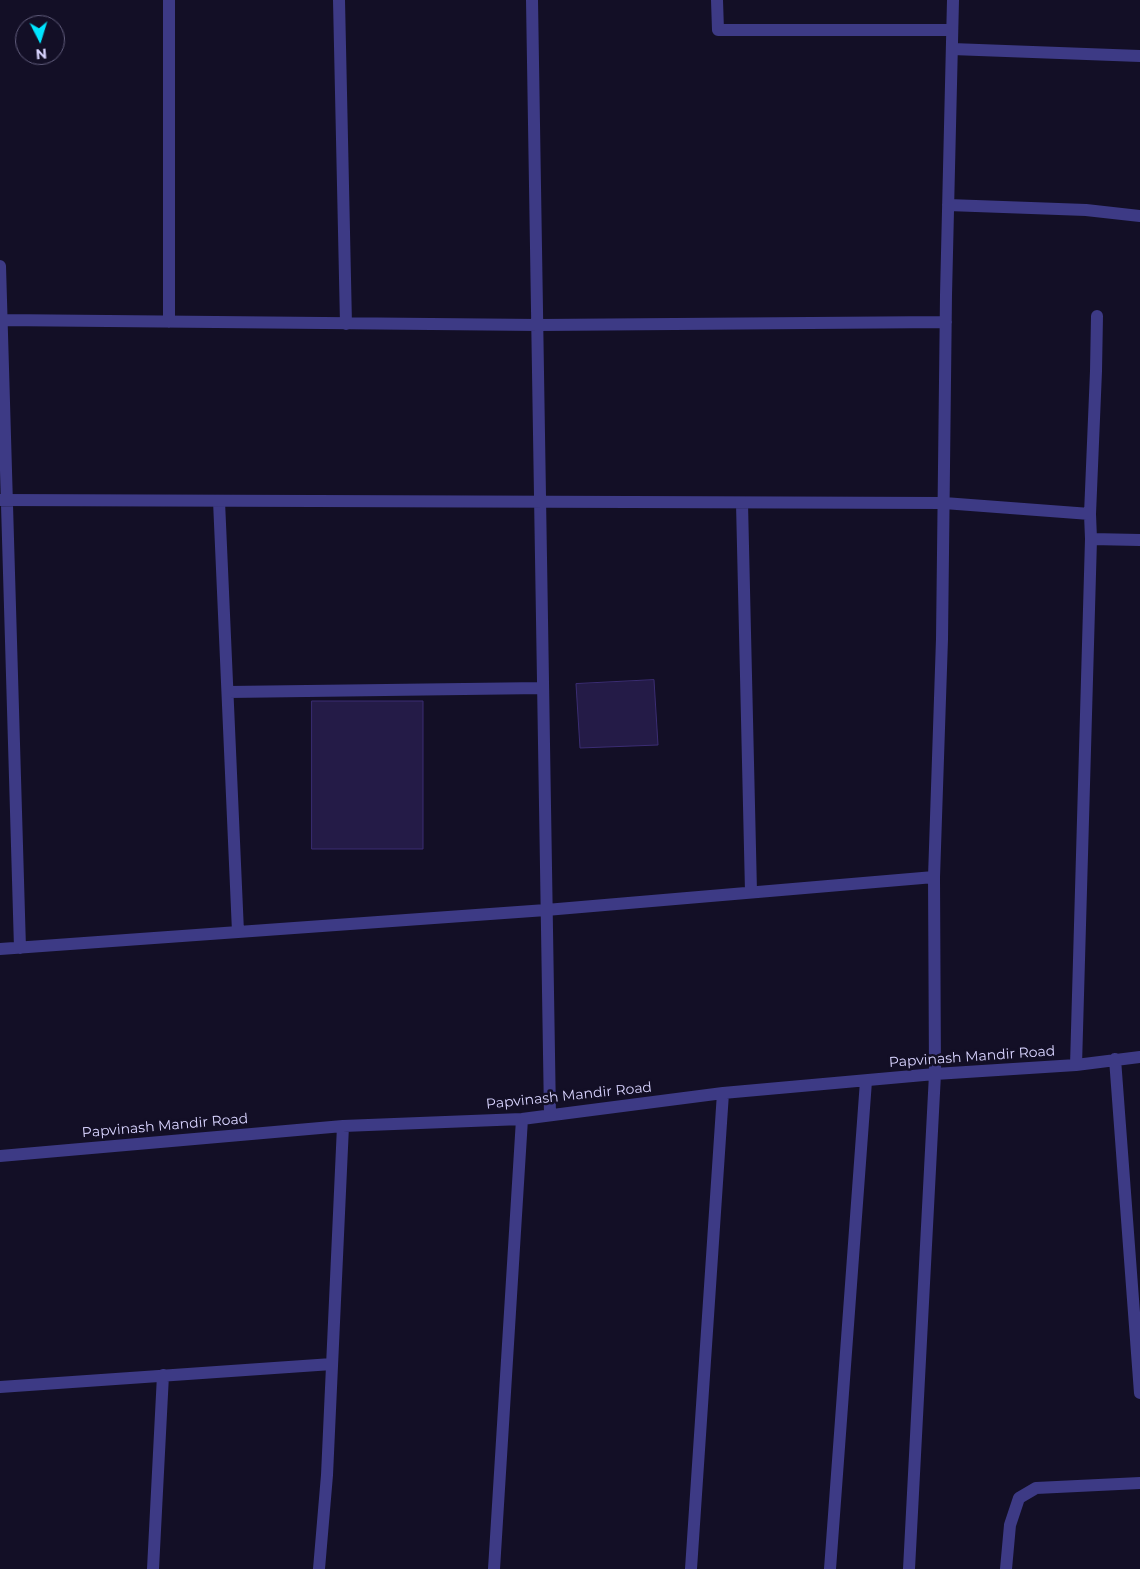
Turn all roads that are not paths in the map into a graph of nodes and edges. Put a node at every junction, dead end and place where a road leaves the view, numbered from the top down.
1 (169, 0) edge
2 (339, 0) edge
3 (532, 0) edge
4 (716, 0) edge
5 (953, 0) edge
6 (952, 30) junction
7 (952, 49) junction
8 (1140, 56) edge
9 (948, 206) junction
10 (1140, 216) edge
11 (0, 266) edge
12 (1097, 316) dead end
13 (1, 320) edge
14 (168, 322) junction
15 (946, 322) junction
16 (346, 324) junction
17 (539, 325) junction
18 (3, 500) edge
19 (219, 500) junction
20 (540, 502) junction
21 (742, 503) junction
22 (944, 503) junction
23 (1090, 514) junction
24 (1091, 539) junction
25 (1140, 540) edge
26 (543, 688) junction
27 (228, 692) junction
28 (934, 877) junction
29 (751, 892) junction
30 (546, 910) junction
31 (238, 932) junction
32 (20, 948) junction
33 (0, 949) edge
34 (1140, 1057) edge
35 (1115, 1059) junction
36 (1076, 1065) junction
37 (935, 1074) junction
38 (866, 1081) junction
39 (723, 1093) junction
40 (550, 1115) junction
41 (522, 1119) junction
42 (343, 1126) junction
43 (0, 1156) edge
44 (332, 1364) junction
45 (163, 1375) junction
46 (0, 1386) edge
47 (1140, 1393) edge
48 (1140, 1483) edge
49 (153, 1569) edge
50 (319, 1569) edge
51 (494, 1569) edge
52 (691, 1569) edge
53 (830, 1569) edge
54 (909, 1569) edge
55 (1006, 1569) edge

1 - 14 street
2 - 16 street
3 - 17 street
4 - 6 street
5 - 6 street
6 - 7 street
7 - 8 street
7 - 9 street
9 - 10 street
9 - 15 street
11 - 13 street
12 - 23 street
13 - 14 street
13 - 18 street
14 - 16 street
15 - 17 street
15 - 22 street
16 - 17 street
17 - 20 street
18 - 19 street
18 - 32 street
19 - 20 street
19 - 27 street
20 - 21 street
20 - 26 street
21 - 22 street
21 - 29 street
22 - 23 street
22 - 28 street
23 - 24 street
24 - 25 street
24 - 36 street
26 - 27 street
26 - 30 street
27 - 31 street
28 - 29 street
28 - 37 street
29 - 30 street
30 - 31 street
30 - 40 street
31 - 32 street
32 - 33 street
34 - 35 street, Papvinash Mandir Road
35 - 36 street, Papvinash Mandir Road
35 - 47 street
36 - 37 street, Papvinash Mandir Road
37 - 38 street, Papvinash Mandir Road
37 - 54 street
38 - 39 street, Papvinash Mandir Road
38 - 53 street
39 - 40 street, Papvinash Mandir Road
39 - 52 street
40 - 41 street, Papvinash Mandir Road
41 - 42 street, Papvinash Mandir Road
41 - 51 street
42 - 43 street, Papvinash Mandir Road
42 - 44 street
44 - 45 street
44 - 50 street
45 - 46 street
45 - 49 street
48 - 55 street

